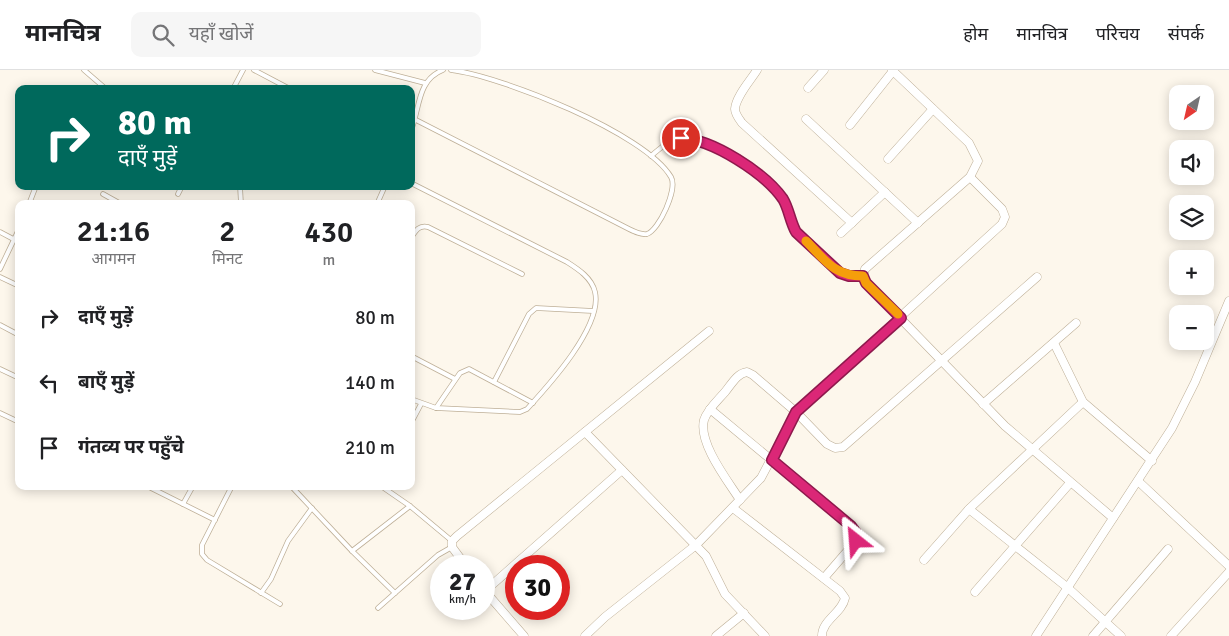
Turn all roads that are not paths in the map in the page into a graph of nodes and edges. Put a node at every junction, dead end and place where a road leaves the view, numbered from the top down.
1 (86, 70) edge
2 (243, 70) edge
3 (254, 70) edge
4 (375, 70) edge
5 (443, 70) edge
6 (450, 70) edge
7 (757, 70) edge
8 (824, 70) edge
9 (893, 71) edge
10 (426, 83) junction
11 (102, 85) edge
12 (235, 85) edge
13 (282, 85) edge
14 (808, 88) dead end
15 (933, 109) junction
16 (806, 119) dead end
17 (416, 120) joint
18 (850, 125) dead end
19 (651, 156) junction
20 (888, 159) dead end
21 (970, 177) junction
22 (415, 185) edge
23 (180, 190) edge
24 (884, 192) junction
25 (103, 194) dead end
26 (178, 194) dead end
27 (114, 200) edge
28 (852, 223) junction
29 (918, 224) junction
30 (0, 232) edge
31 (415, 232) edge
32 (841, 234) dead end
33 (15, 240) edge
34 (15, 244) edge
35 (0, 269) edge
36 (522, 274) dead end
37 (0, 276) edge
38 (863, 276) junction
39 (1037, 277) dead end
40 (15, 284) edge
41 (1229, 301) edge
42 (594, 311) junction
43 (901, 318) junction
44 (1076, 323) dead end
45 (0, 325) edge
46 (709, 331) dead end
47 (15, 333) edge
48 (1054, 343) junction
49 (415, 358) edge
50 (942, 361) junction
51 (0, 369) edge
52 (15, 376) edge
53 (455, 380) junction
54 (494, 382) junction
55 (415, 401) edge
56 (1083, 402) junction
57 (533, 403) junction
58 (421, 404) junction
59 (983, 404) junction
60 (436, 408) junction
61 (710, 410) junction
62 (0, 412) edge
63 (796, 412) junction
64 (415, 415) edge
65 (15, 420) edge
66 (585, 432) junction
67 (1032, 452) junction
68 (772, 460) junction
69 (1152, 461) junction
70 (622, 470) junction
71 (1138, 481) junction
72 (1070, 483) junction
73 (155, 490) edge
74 (191, 490) edge
75 (229, 490) edge
76 (295, 490) edge
77 (386, 490) edge
78 (740, 500) junction
79 (183, 504) junction
80 (410, 506) junction
81 (312, 508) junction
82 (733, 508) junction
83 (969, 509) junction
84 (1113, 518) junction
85 (215, 520) junction
86 (452, 544) junction
87 (696, 545) junction
88 (1014, 545) junction
89 (1168, 549) dead end
90 (352, 551) junction
91 (459, 555) edge
92 (924, 560) dead end
93 (1229, 566) edge
94 (1229, 572) edge
95 (824, 578) junction
96 (495, 580) edge
97 (1068, 588) junction
98 (975, 592) dead end
99 (261, 593) junction
100 (395, 593) junction
101 (495, 603) edge
102 (280, 604) dead end
103 (378, 608) dead end
104 (744, 613) junction
105 (1105, 622) junction
106 (524, 636) edge
107 (585, 636) edge
108 (716, 636) edge
109 (765, 636) edge
110 (822, 636) edge
111 (1036, 636) edge
112 (1093, 636) edge
113 (1121, 636) edge
114 (1171, 636) edge

1 - 11 lane
2 - 12 lane
3 - 13 lane
4 - 10 lane
5 - 10 lane
6 - 19 lane
7 - 28 street
8 - 14 street
9 - 15 street
9 - 18 street
10 - 17 lane
15 - 20 street
15 - 21 street
16 - 24 street
17 - 19 lane
19 - 38 lane
21 - 29 street
21 - 43 street
22 - 42 lane
23 - 26 lane
24 - 28 street
24 - 29 street
25 - 27 lane
28 - 32 street
29 - 38 street
30 - 33 lane
31 - 36 lane
34 - 35 lane
37 - 40 lane
38 - 43 street
39 - 50 street
41 - 69 street
42 - 54 lane
42 - 57 lane
43 - 50 street
43 - 63 street
44 - 48 street
45 - 47 lane
46 - 66 street
48 - 56 street
48 - 59 street
49 - 53 lane
50 - 59 street
50 - 63 street
51 - 52 lane
53 - 54 lane
53 - 60 lane
54 - 57 lane
55 - 58 lane
56 - 67 street
56 - 69 street
57 - 60 lane
58 - 60 lane
58 - 64 lane
59 - 67 street
61 - 63 street
61 - 68 street
61 - 78 street
62 - 65 lane
63 - 68 street
66 - 70 street
66 - 86 street
67 - 72 street
67 - 83 street
68 - 78 street
68 - 95 street
69 - 71 street
70 - 87 street
70 - 96 street
71 - 84 street
71 - 93 street
72 - 84 street
72 - 88 street
73 - 79 lane
74 - 79 lane
75 - 85 lane
76 - 81 lane
77 - 80 lane
78 - 82 street
79 - 85 lane
80 - 86 lane
80 - 90 lane
81 - 90 lane
81 - 99 lane
82 - 87 street
82 - 95 street
83 - 88 street
83 - 92 street
84 - 97 street
85 - 99 lane
86 - 91 street
86 - 100 lane
87 - 104 street
87 - 107 street
88 - 97 street
88 - 98 street
89 - 105 street
90 - 100 lane
94 - 114 street
95 - 110 street
97 - 105 street
97 - 111 street
99 - 102 lane
100 - 103 lane
101 - 106 street
104 - 108 street
104 - 109 street
105 - 112 street
105 - 113 street

